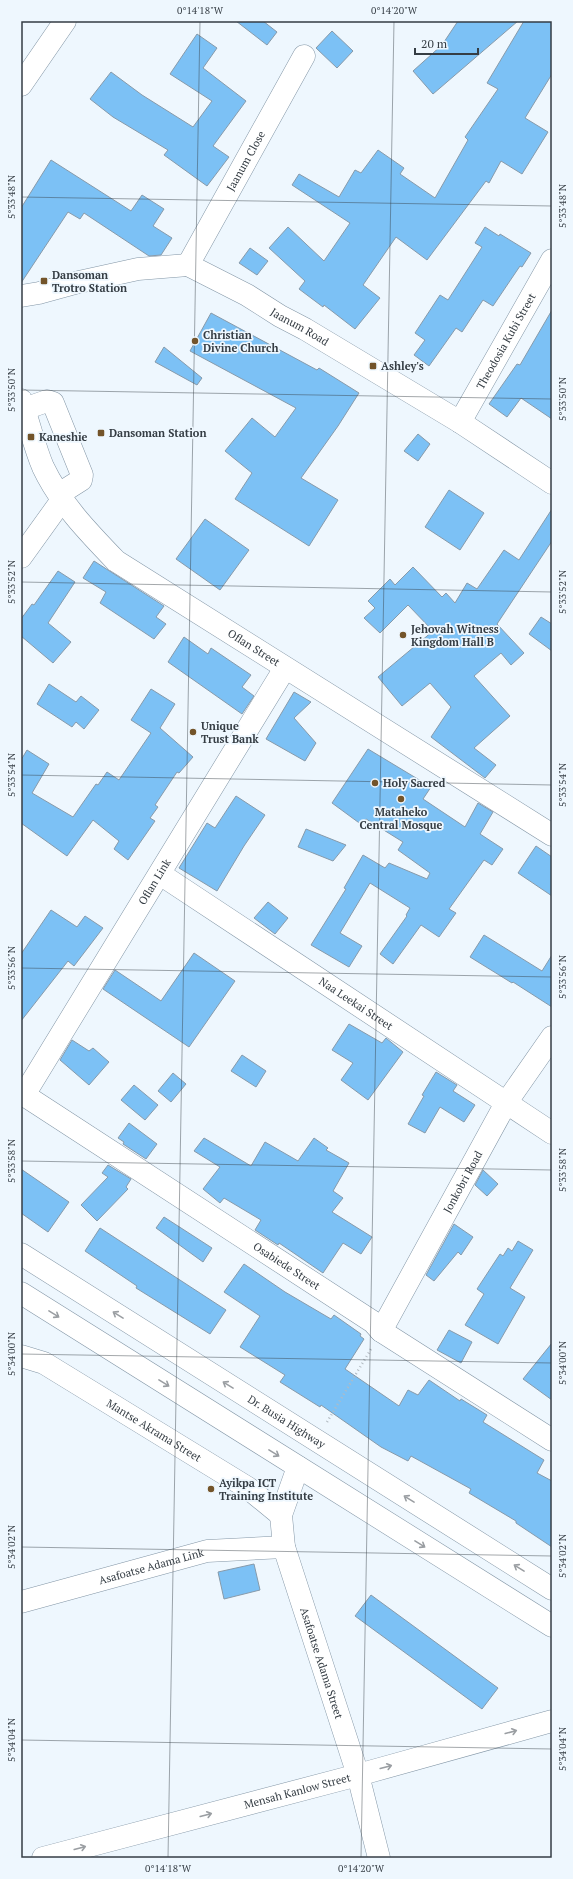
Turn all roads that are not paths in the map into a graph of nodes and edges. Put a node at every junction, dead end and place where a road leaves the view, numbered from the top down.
1 (65, 21) edge
2 (304, 56) dead end
3 (21, 85) edge
4 (552, 260) edge
5 (188, 265) junction
6 (21, 296) edge
7 (23, 404) edge
8 (460, 422) junction
9 (552, 483) edge
10 (61, 497) junction
11 (21, 557) edge
12 (285, 668) junction
13 (552, 835) edge
14 (160, 874) junction
15 (552, 1037) edge
16 (22, 1094) edge
17 (506, 1104) junction
18 (552, 1133) edge
19 (21, 1254) edge
20 (21, 1293) edge
21 (381, 1331) junction
22 (21, 1356) edge
23 (552, 1440) edge
24 (298, 1468) junction
25 (281, 1515) junction
26 (284, 1547) junction
27 (552, 1589) edge
28 (21, 1602) edge
29 (552, 1626) edge
30 (552, 1721) edge
31 (358, 1775) junction
32 (43, 1858) edge
33 (379, 1858) edge

1 - 3 main road
2 - 5 main road, Jaanum Close
4 - 8 main road, Theodosia Kubi Street
5 - 6 main road
5 - 8 main road, Jaanum Road
7 - 10 main road, Oflan Street
7 - 10 main road
8 - 9 main road, Jaanum Road
10 - 11 main road
10 - 12 main road, Oflan Street
12 - 13 main road, Oflan Street
12 - 14 main road, Oflan Link
14 - 16 main road, Oflan Link
14 - 17 main road, Naa Leekai Street
15 - 17 main road, Jonkobri Road
16 - 21 main road, Osabiede Street
17 - 18 main road, Naa Leekai Street
17 - 21 main road, Jonkobri Road
27 -> 19 main road, Dr. Busia Highway
20 -> 24 main road
21 - 23 main road, Osabiede Street
22 - 25 main road, Mantse Akrama Street
24 - 25 main road, Asafoatse Adama Street
24 -> 29 main road
25 - 26 main road, Asafoatse Adama Street
26 - 28 main road, Asafoatse Adama Link
26 - 31 main road, Asafoatse Adama Street
31 -> 30 main road, Mensah Kanlow Street
32 -> 31 main road, Mensah Kanlow Street
31 - 33 main road, Asafoatse Adama Street

